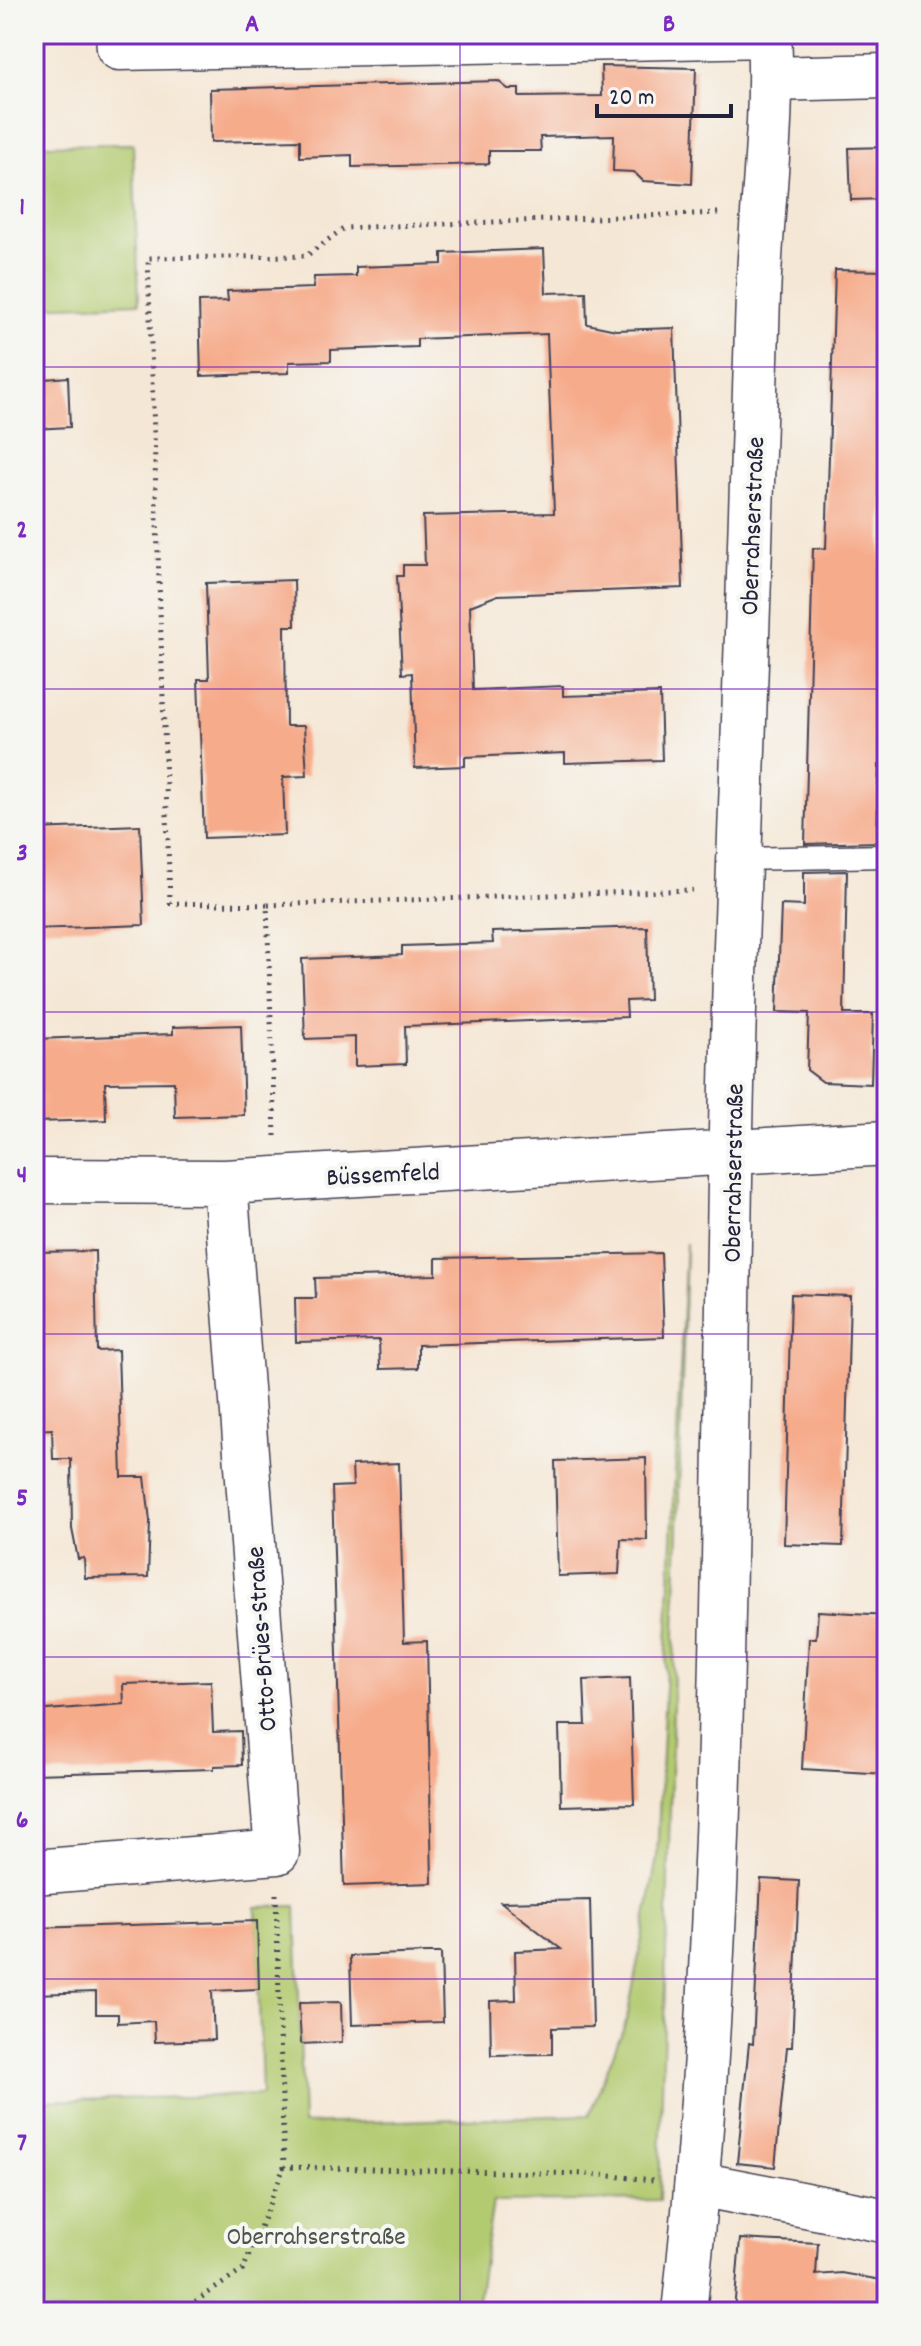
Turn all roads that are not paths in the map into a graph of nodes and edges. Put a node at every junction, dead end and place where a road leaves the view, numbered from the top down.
1 (118, 34) edge
2 (769, 34) edge
3 (887, 76) edge
4 (771, 79) junction
5 (887, 856) edge
6 (739, 874) junction
7 (887, 1143) edge
8 (732, 1152) junction
9 (34, 1181) edge
10 (225, 1182) junction
11 (34, 1872) edge
12 (698, 2184) junction
13 (887, 2221) edge
14 (684, 2312) edge

1 - 2 street
2 - 4 street, Oberrahserstraße
3 - 4 street
4 - 6 street, Oberrahserstraße
5 - 6 lane
6 - 8 street, Oberrahserstraße
7 - 8 street, Büssemfeld
8 - 10 street, Büssemfeld
8 - 12 street, Oberrahserstraße
9 - 10 street, Büssemfeld
10 - 11 street, Otto-Brües-Straße
12 - 13 street
12 - 14 street, Oberrahserstraße

